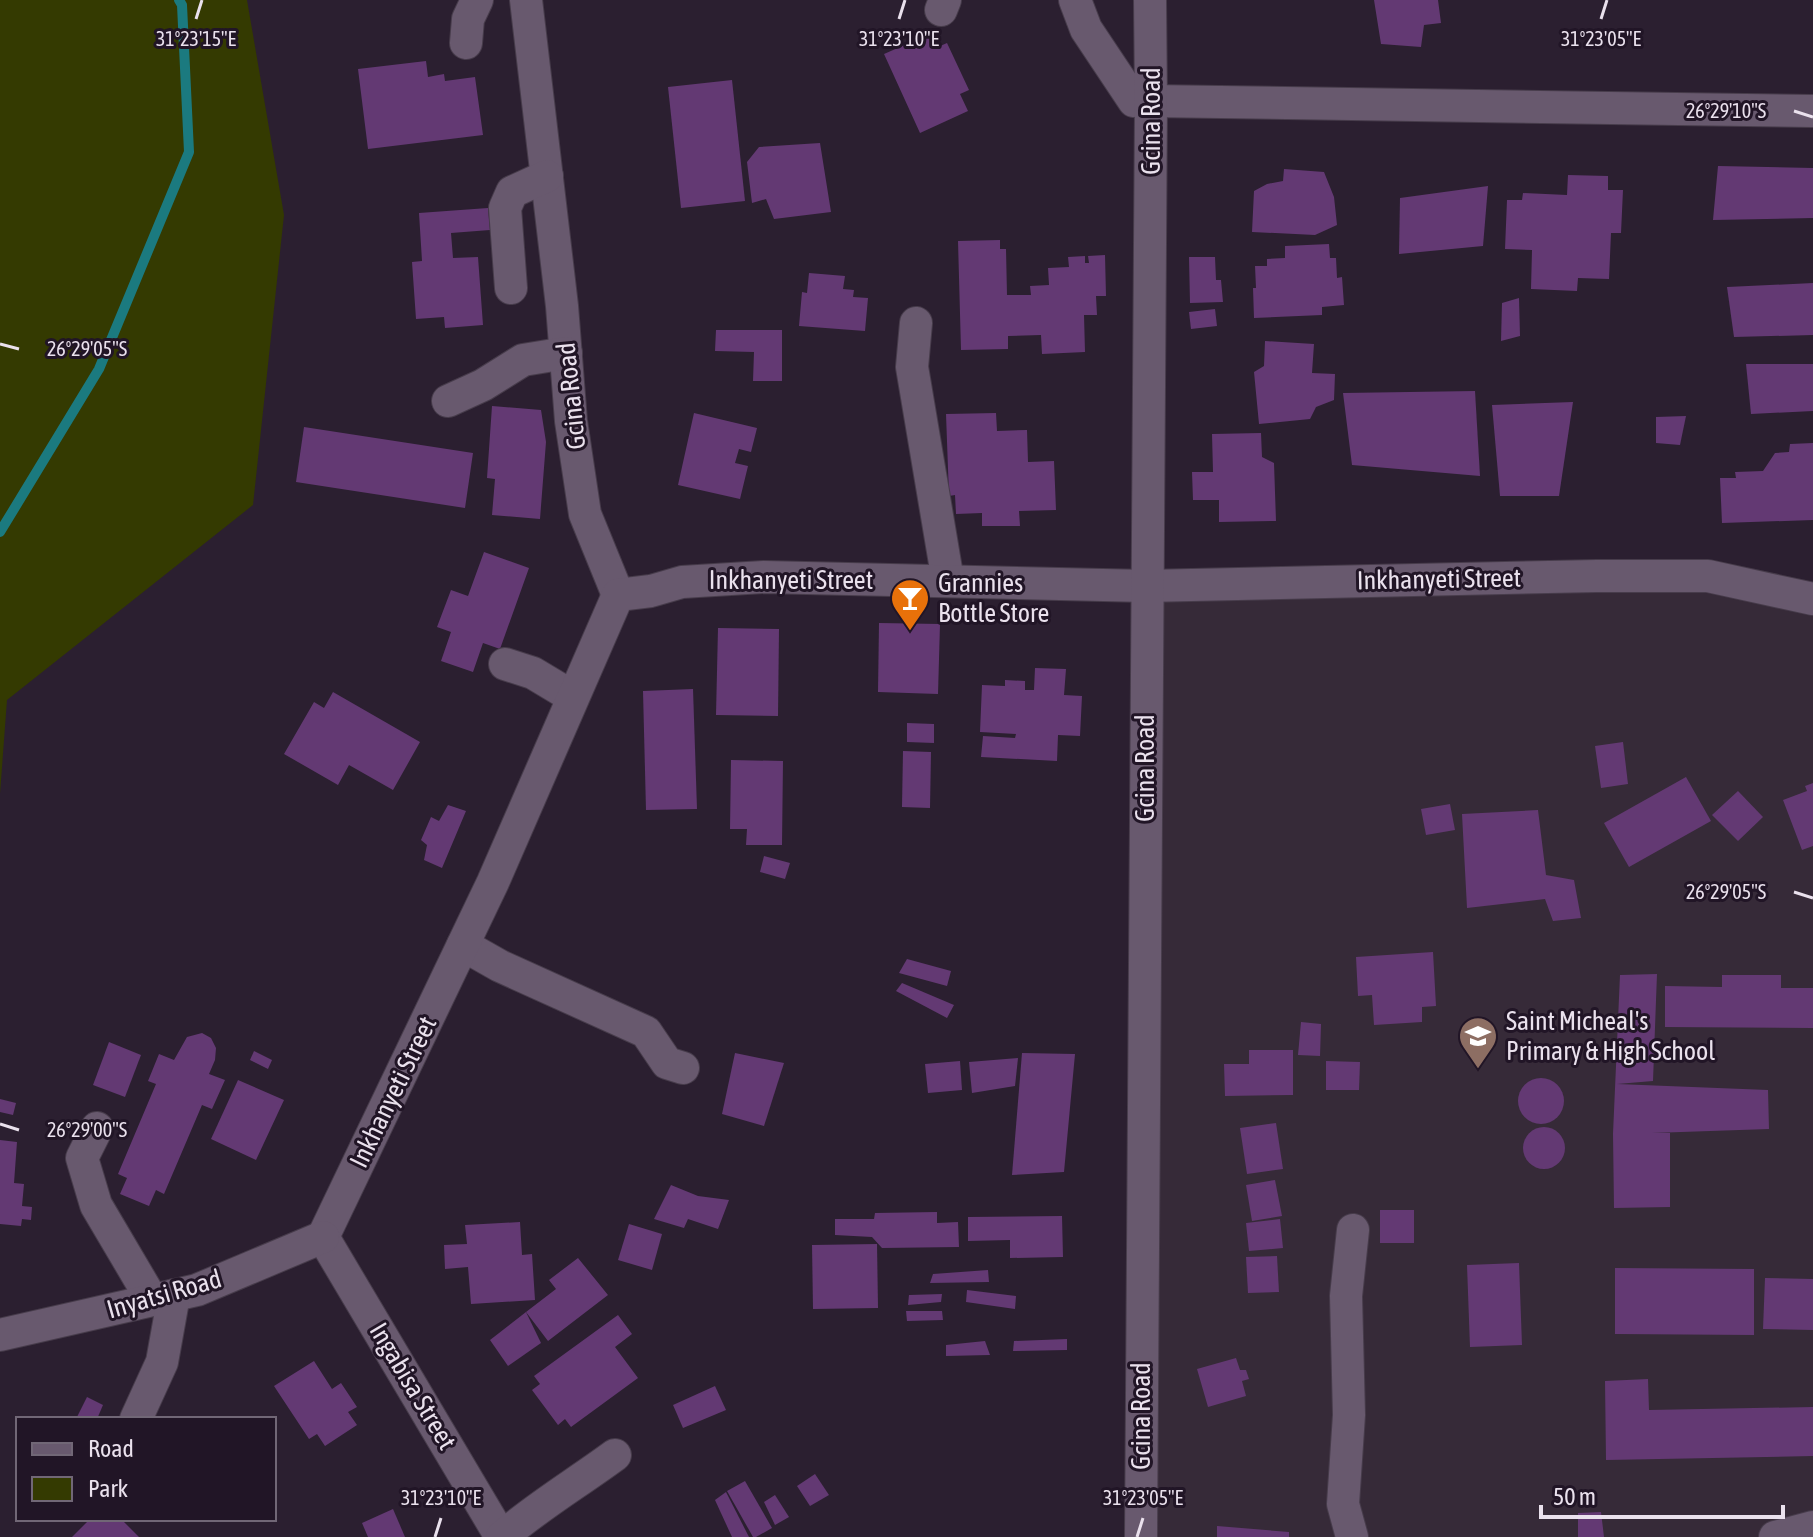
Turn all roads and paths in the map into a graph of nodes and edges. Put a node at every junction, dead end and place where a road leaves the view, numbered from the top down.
1 (477, 0) edge
2 (526, 0) edge
3 (1075, 0) edge
4 (1150, 0) edge
5 (466, 43) dead end
6 (1142, 101) junction
7 (1813, 111) edge
8 (547, 176) junction
9 (511, 288) dead end
10 (916, 323) dead end
11 (566, 353) junction
12 (448, 401) dead end
13 (948, 581) junction
14 (1146, 586) junction
15 (618, 595) junction
16 (1813, 599) edge
17 (505, 664) dead end
18 (573, 697) junction
19 (463, 945) junction
20 (683, 1068) dead end
21 (97, 1128) dead end
22 (1353, 1230) dead end
23 (323, 1237) junction
24 (163, 1297) junction
25 (0, 1335) edge
26 (137, 1417) edge
27 (615, 1455) dead end
28 (1813, 1527) edge
29 (502, 1537) edge
30 (1141, 1537) edge
31 (1352, 1537) edge
32 (1775, 1537) edge

1 - 5 street
2 - 8 street, Gcina Road
3 - 6 street
4 - 6 street, Gcina Road
6 - 7 street
6 - 14 street, Gcina Road
8 - 9 street
8 - 11 street, Gcina Road
10 - 13 street
11 - 12 street
11 - 15 street, Gcina Road
13 - 14 street, Inkhanyeti Street
13 - 15 street, Inkhanyeti Street
14 - 16 street, Inkhanyeti Street
14 - 30 street, Gcina Road
15 - 18 street, Inkhanyeti Street
17 - 18 street
18 - 19 street, Inkhanyeti Street
19 - 20 street
19 - 23 street, Inkhanyeti Street
21 - 24 street
22 - 31 street
23 - 24 street, Inyatsi Road
23 - 29 street, Ingabisa Street
24 - 25 street, Inyatsi Road
24 - 26 street
27 - 29 street
28 - 32 street

